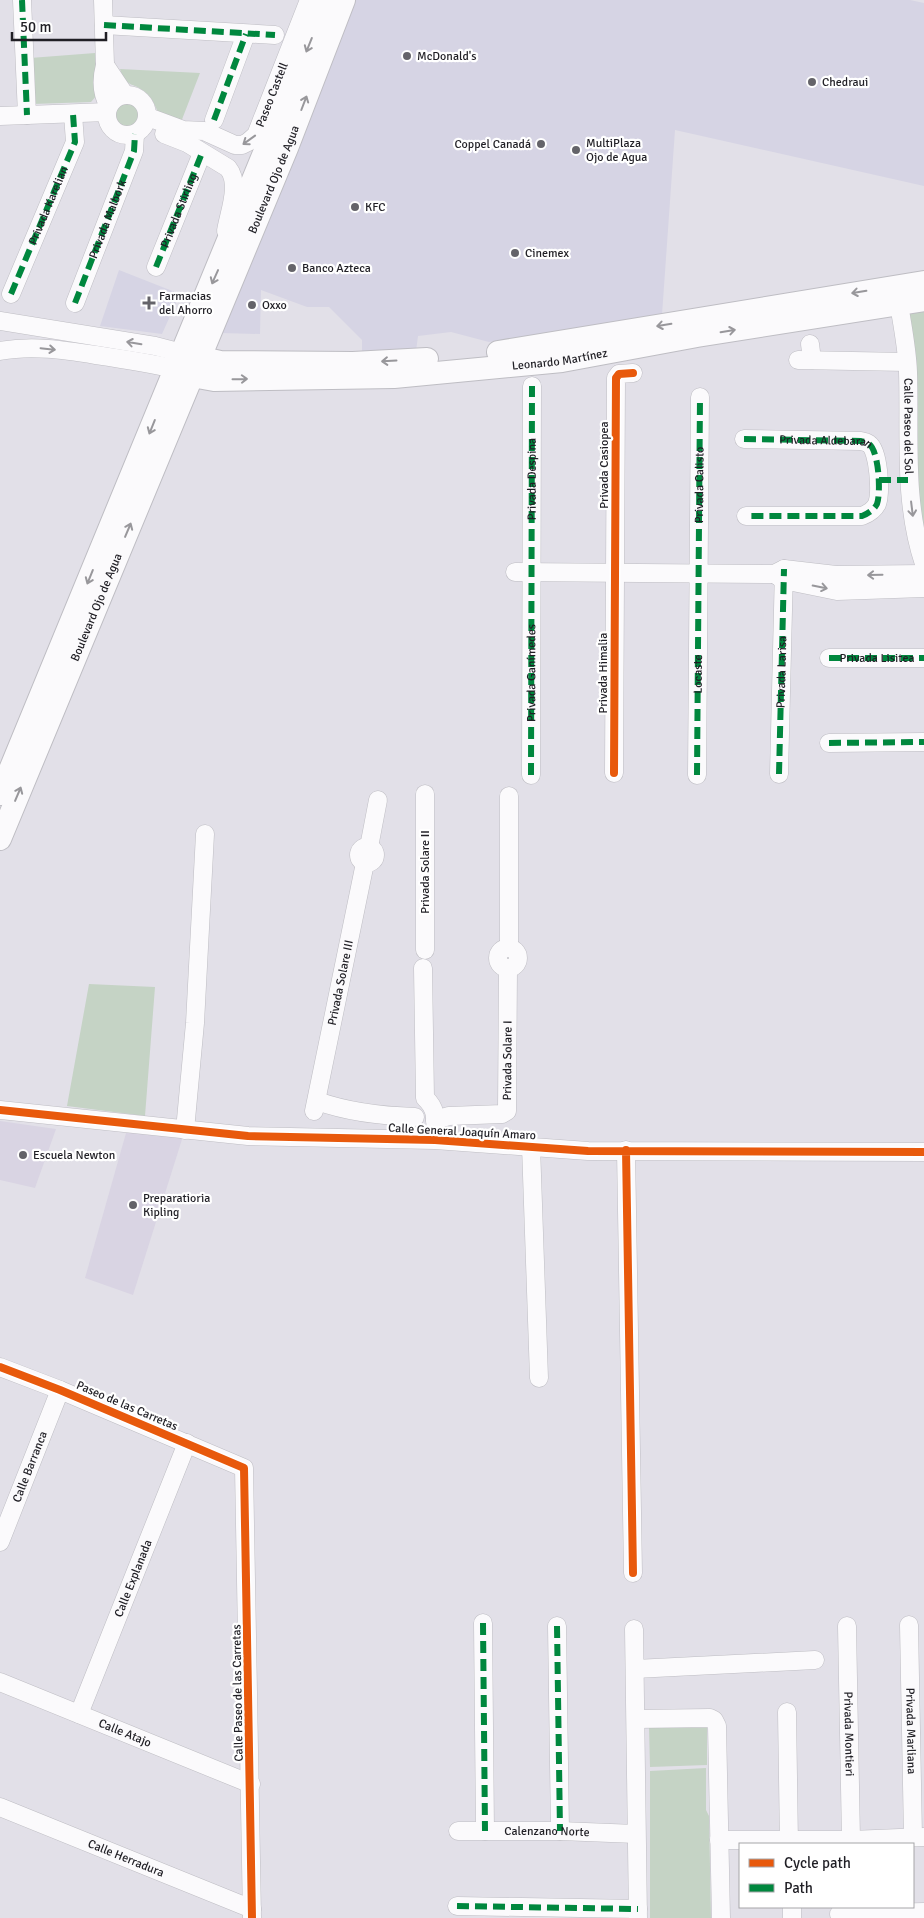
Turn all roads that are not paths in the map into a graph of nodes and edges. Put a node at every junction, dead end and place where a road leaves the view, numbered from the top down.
1 (22, 0) edge
2 (103, 0) edge
3 (309, 0) edge
4 (327, 0) edge
5 (344, 0) edge
6 (104, 25) junction
7 (246, 34) junction
8 (275, 35) dead end
9 (105, 65) junction
10 (125, 95) junction
11 (108, 109) junction
12 (74, 114) junction
13 (27, 115) junction
14 (0, 116) edge
15 (214, 120) dead end
16 (142, 126) junction
17 (202, 153) junction
18 (226, 251) junction
19 (156, 267) dead end
20 (924, 282) edge
21 (11, 294) dead end
22 (897, 295) junction
23 (924, 300) edge
24 (75, 302) dead end
25 (0, 321) edge
26 (695, 328) junction
27 (0, 351) edge
28 (807, 355) dead end
29 (437, 358) junction
30 (907, 362) junction
31 (187, 364) junction
32 (458, 371) junction
33 (633, 373) dead end
34 (415, 375) junction
35 (532, 386) dead end
36 (700, 397) dead end
37 (744, 439) dead end
38 (879, 480) junction
39 (908, 480) junction
40 (746, 516) dead end
41 (924, 564) edge
42 (524, 572) junction
43 (614, 573) junction
44 (698, 573) junction
45 (780, 574) junction
46 (924, 574) edge
47 (924, 588) edge
48 (829, 658) dead end
49 (924, 658) edge
50 (924, 742) edge
51 (829, 743) dead end
52 (614, 773) dead end
53 (530, 774) dead end
54 (779, 774) dead end
55 (697, 775) dead end
56 (0, 794) edge
57 (426, 794) dead end
58 (509, 796) dead end
59 (378, 800) dead end
60 (205, 834) dead end
61 (0, 839) edge
62 (424, 1098) junction
63 (0, 1110) edge
64 (415, 1118) junction
65 (436, 1120) junction
66 (185, 1130) junction
67 (416, 1140) junction
68 (435, 1140) junction
69 (531, 1146) junction
70 (626, 1150) junction
71 (924, 1152) edge
72 (0, 1367) edge
73 (539, 1378) dead end
74 (60, 1390) junction
75 (187, 1443) junction
76 (244, 1468) joint
77 (0, 1542) edge
78 (633, 1573) dead end
79 (483, 1623) dead end
80 (909, 1625) dead end
81 (557, 1626) dead end
82 (847, 1626) dead end
83 (634, 1629) dead end
84 (815, 1660) dead end
85 (635, 1669) junction
86 (0, 1682) edge
87 (787, 1712) dead end
88 (79, 1714) junction
89 (636, 1719) junction
90 (251, 1784) junction
91 (0, 1807) edge
92 (458, 1831) dead end
93 (485, 1831) junction
94 (560, 1831) junction
95 (636, 1834) junction
96 (918, 1837) edge
97 (719, 1840) junction
98 (851, 1840) junction
99 (789, 1842) edge
100 (457, 1906) dead end
101 (924, 1912) edge
102 (252, 1913) edge
103 (638, 1913) edge
104 (839, 1914) dead end
105 (721, 1918) edge

1 - 13 street
2 - 6 street
3 -> 16 street, Paseo Castell
4 -> 18 main road, Boulevard Ojo de Agua
31 -> 5 main road, Boulevard Ojo de Agua
6 - 7 street
6 - 9 street
7 - 8 street
7 - 15 street
9 - 10 street
9 - 11 street
10 - 11 street
10 - 16 street
11 - 12 street
11 - 16 street
12 - 13 street
12 - 21 street, Privada Karelian
13 - 14 street
16 - 17 street
16 - 24 street, Privada Malbork
17 - 18 street
17 - 19 street, Privada Stirling
18 -> 31 main road, Boulevard Ojo de Agua
20 - 22 main road, Leonardo Martínez
22 - 23 main road, Leonardo Martínez
22 - 26 main road, Leonardo Martínez
22 - 30 street, Calle Paseo del Sol
31 -> 25 street
26 -> 29 main road, Leonardo Martínez
26 - 32 main road, Leonardo Martínez
27 -> 31 street
28 - 30 street
29 -> 31 main road, Leonardo Martínez
29 - 32 main road
29 - 34 main road
30 - 39 street, Calle Paseo del Sol
31 -> 34 main road, Leonardo Martínez
31 -> 56 main road, Boulevard Ojo de Agua
61 -> 31 main road, Boulevard Ojo de Agua
32 - 34 main road, Leonardo Martínez
33 - 43 street, Privada Casiopea
35 - 42 street, Privada Despina
36 - 44 street, Privada Calisto
37 - 38 street, Privada Aldebaran
38 - 39 street
38 - 40 street, Privada Aldebaran
39 -> 41 street, Calle Paseo del Sol
42 - 43 street
42 - 53 street, Privada Ganímedes
43 - 44 street
43 - 52 street, Privada Himalia
44 - 45 street
44 - 55 street, Locaste
46 -> 45 street
45 -> 47 street
45 - 54 street, Privada Larisa
48 - 49 street, Privada Lisitea
50 - 51 street
57 - 62 street, Privada Solare II
58 - 65 street, Privada Solare I
59 - 64 street, Privada Solare III
60 - 66 street
62 - 64 street
62 - 65 street
63 - 66 street, Calle General Joaquín Amaro
64 - 67 street
65 - 68 street
66 - 67 street, Calle General Joaquín Amaro
67 - 68 street, Calle General Joaquín Amaro
68 - 69 street, Calle General Joaquín Amaro
69 - 70 street, Calle General Joaquín Amaro
69 - 73 street
70 - 71 street, Calle General Joaquín Amaro
70 - 78 street
72 - 74 street, Paseo de las Carretas
74 - 75 street, Paseo de las Carretas
74 - 77 street, Calle Barranca
75 - 76 street, Paseo de las Carretas
75 - 88 street, Calle Explanada
76 - 90 street, Calle Paseo de las Carretas
79 - 93 street
80 - 96 street, Privada Marliana
81 - 94 street
82 - 98 street, Privada Montieri
83 - 85 street
84 - 85 street
85 - 89 street
86 - 88 street, Calle Atajo
87 - 99 street
88 - 90 street, Calle Atajo
89 - 95 street
89 - 97 street
90 - 102 street, Calle Paseo de las Carretas
91 - 102 street, Calle Herradura
92 - 93 street, Calenzano Norte
93 - 94 street, Calenzano Norte
94 - 95 street, Calenzano Norte
95 - 103 street
96 - 98 street
97 - 99 street
97 - 105 street
98 - 99 street
100 - 103 street
101 - 104 street

